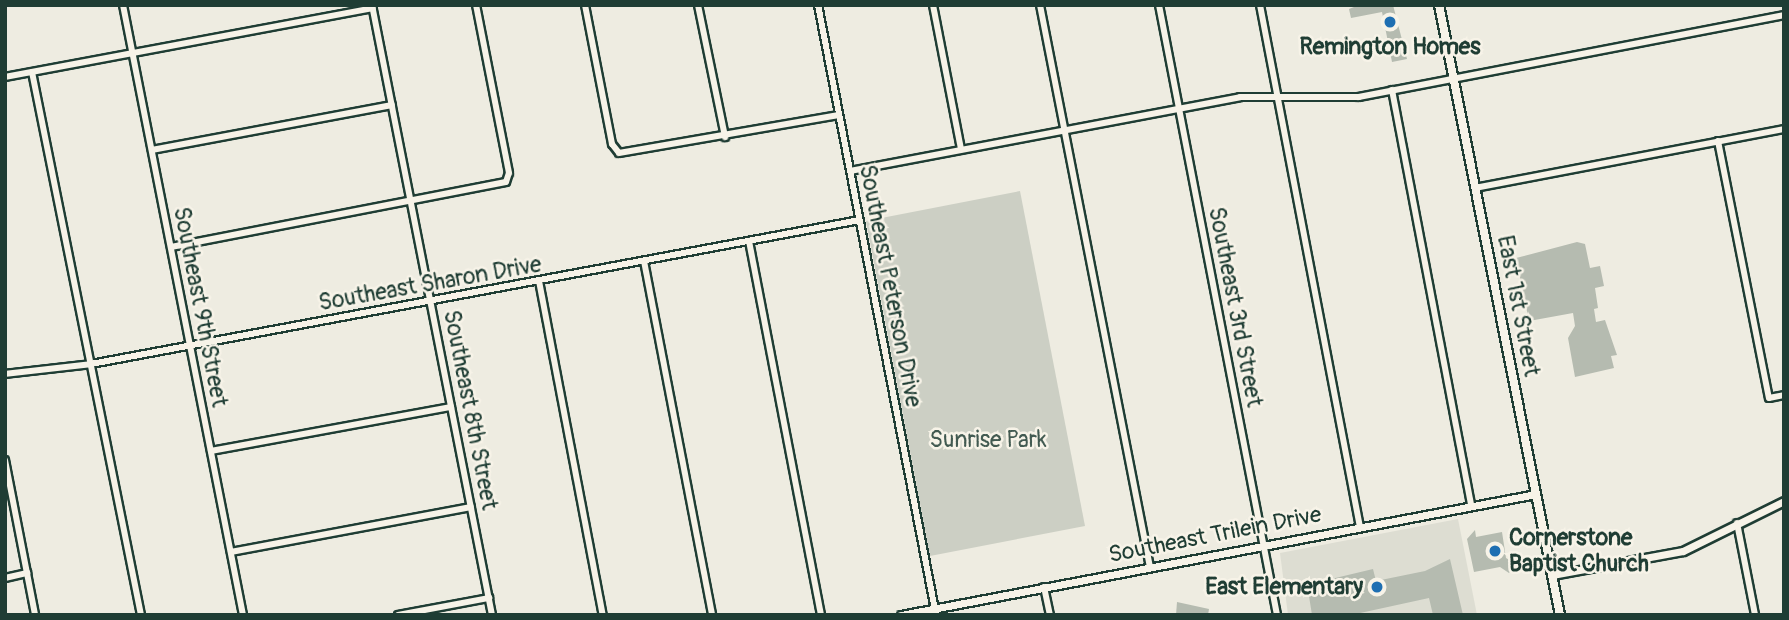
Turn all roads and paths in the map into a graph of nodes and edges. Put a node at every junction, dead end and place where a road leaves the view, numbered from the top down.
1 (123, 5) edge
2 (476, 5) edge
3 (585, 5) edge
4 (698, 5) edge
5 (818, 5) edge
6 (933, 5) edge
7 (1040, 5) edge
8 (1159, 5) edge
9 (1260, 5) edge
10 (1439, 5) edge
11 (373, 7) edge
12 (1784, 15) edge
13 (132, 53) junction
14 (32, 72) junction
15 (5, 77) edge
16 (1454, 78) junction
17 (1392, 90) junction
18 (1278, 94) junction
19 (392, 105) junction
20 (1180, 108) junction
21 (839, 115) junction
22 (1065, 129) junction
23 (1784, 129) edge
24 (725, 137) junction
25 (1718, 141) junction
26 (152, 149) junction
27 (961, 149) junction
28 (850, 171) junction
29 (1475, 188) junction
30 (411, 201) junction
31 (860, 220) junction
32 (749, 241) junction
33 (171, 247) junction
34 (644, 261) junction
35 (539, 281) junction
36 (431, 302) junction
37 (190, 345) junction
38 (91, 364) junction
39 (5, 374) edge
40 (1784, 395) edge
41 (451, 407) junction
42 (211, 451) junction
43 (5, 460) edge
44 (6, 473) edge
45 (1536, 494) junction
46 (1784, 500) edge
47 (1471, 506) junction
48 (471, 508) junction
49 (1737, 523) junction
50 (1360, 527) junction
51 (1263, 545) junction
52 (231, 552) junction
53 (1150, 567) junction
54 (27, 573) junction
55 (1552, 575) junction
56 (5, 578) edge
57 (1044, 587) junction
58 (489, 598) junction
59 (935, 612) edge
60 (35, 615) edge
61 (141, 615) edge
62 (243, 615) edge
63 (397, 615) edge
64 (492, 615) edge
65 (603, 615) edge
66 (712, 615) edge
67 (821, 615) edge
68 (901, 615) edge
69 (1050, 615) edge
70 (1277, 615) edge
71 (1560, 615) edge
72 (1755, 615) edge

1 - 13 street, Southeast 9th Street
2 - 30 street
3 - 24 street
4 - 24 street
5 - 21 street, Southeast Peterson Drive
6 - 27 street
7 - 22 street
8 - 20 street, Southeast 3rd Street
9 - 18 street
10 - 16 main road, East 1st Street
11 - 13 street
11 - 19 street, Southeast 8th Street
12 - 16 street
13 - 14 street
13 - 26 street, Southeast 9th Street
14 - 15 street
14 - 38 street
16 - 17 street
16 - 29 main road, East 1st Street
17 - 18 street
17 - 47 street
18 - 20 street
18 - 50 street
19 - 26 street
19 - 30 street, Southeast 8th Street
20 - 22 street
20 - 51 street, Southeast 3rd Street
21 - 24 street
21 - 28 street, Southeast Peterson Drive
22 - 27 street
22 - 53 street
23 - 25 street
25 - 29 street
25 - 40 street
26 - 33 street, Southeast 9th Street
27 - 28 street
28 - 31 street, Southeast Peterson Drive
29 - 45 main road, East 1st Street
30 - 33 street
30 - 36 street, Southeast 8th Street
31 - 32 street, Southeast Sharon Drive
31 - 59 street, Southeast Peterson Drive
32 - 34 street, Southeast Sharon Drive
32 - 67 street
33 - 37 street, Southeast 9th Street
34 - 35 street, Southeast Sharon Drive
34 - 66 street
35 - 36 street, Southeast Sharon Drive
35 - 65 street
36 - 37 street, Southeast Sharon Drive
36 - 41 street, Southeast 8th Street
37 - 38 street, Southeast Sharon Drive
37 - 42 street, Southeast 9th Street
38 - 39 street, Southeast Sharon Drive
38 - 61 street
41 - 42 street
41 - 48 street, Southeast 8th Street
42 - 52 street, Southeast 9th Street
43 - 44 street
44 - 54 street
45 - 47 street, Southeast Trilein Drive
45 - 55 main road, East 1st Street
46 - 49 street
47 - 50 street, Southeast Trilein Drive
48 - 52 street
48 - 58 street, Southeast 8th Street
49 - 55 street
49 - 72 street
50 - 51 street, Southeast Trilein Drive
51 - 53 street, Southeast Trilein Drive
51 - 70 street, Southeast 3rd Street
52 - 62 street, Southeast 9th Street
53 - 57 street, Southeast Trilein Drive
54 - 56 street
54 - 60 street
55 - 71 main road, East 1st Street
57 - 59 street, Southeast Trilein Drive
57 - 69 street
58 - 63 street
58 - 64 street, Southeast 8th Street
59 - 68 street, Southeast Trilein Drive

